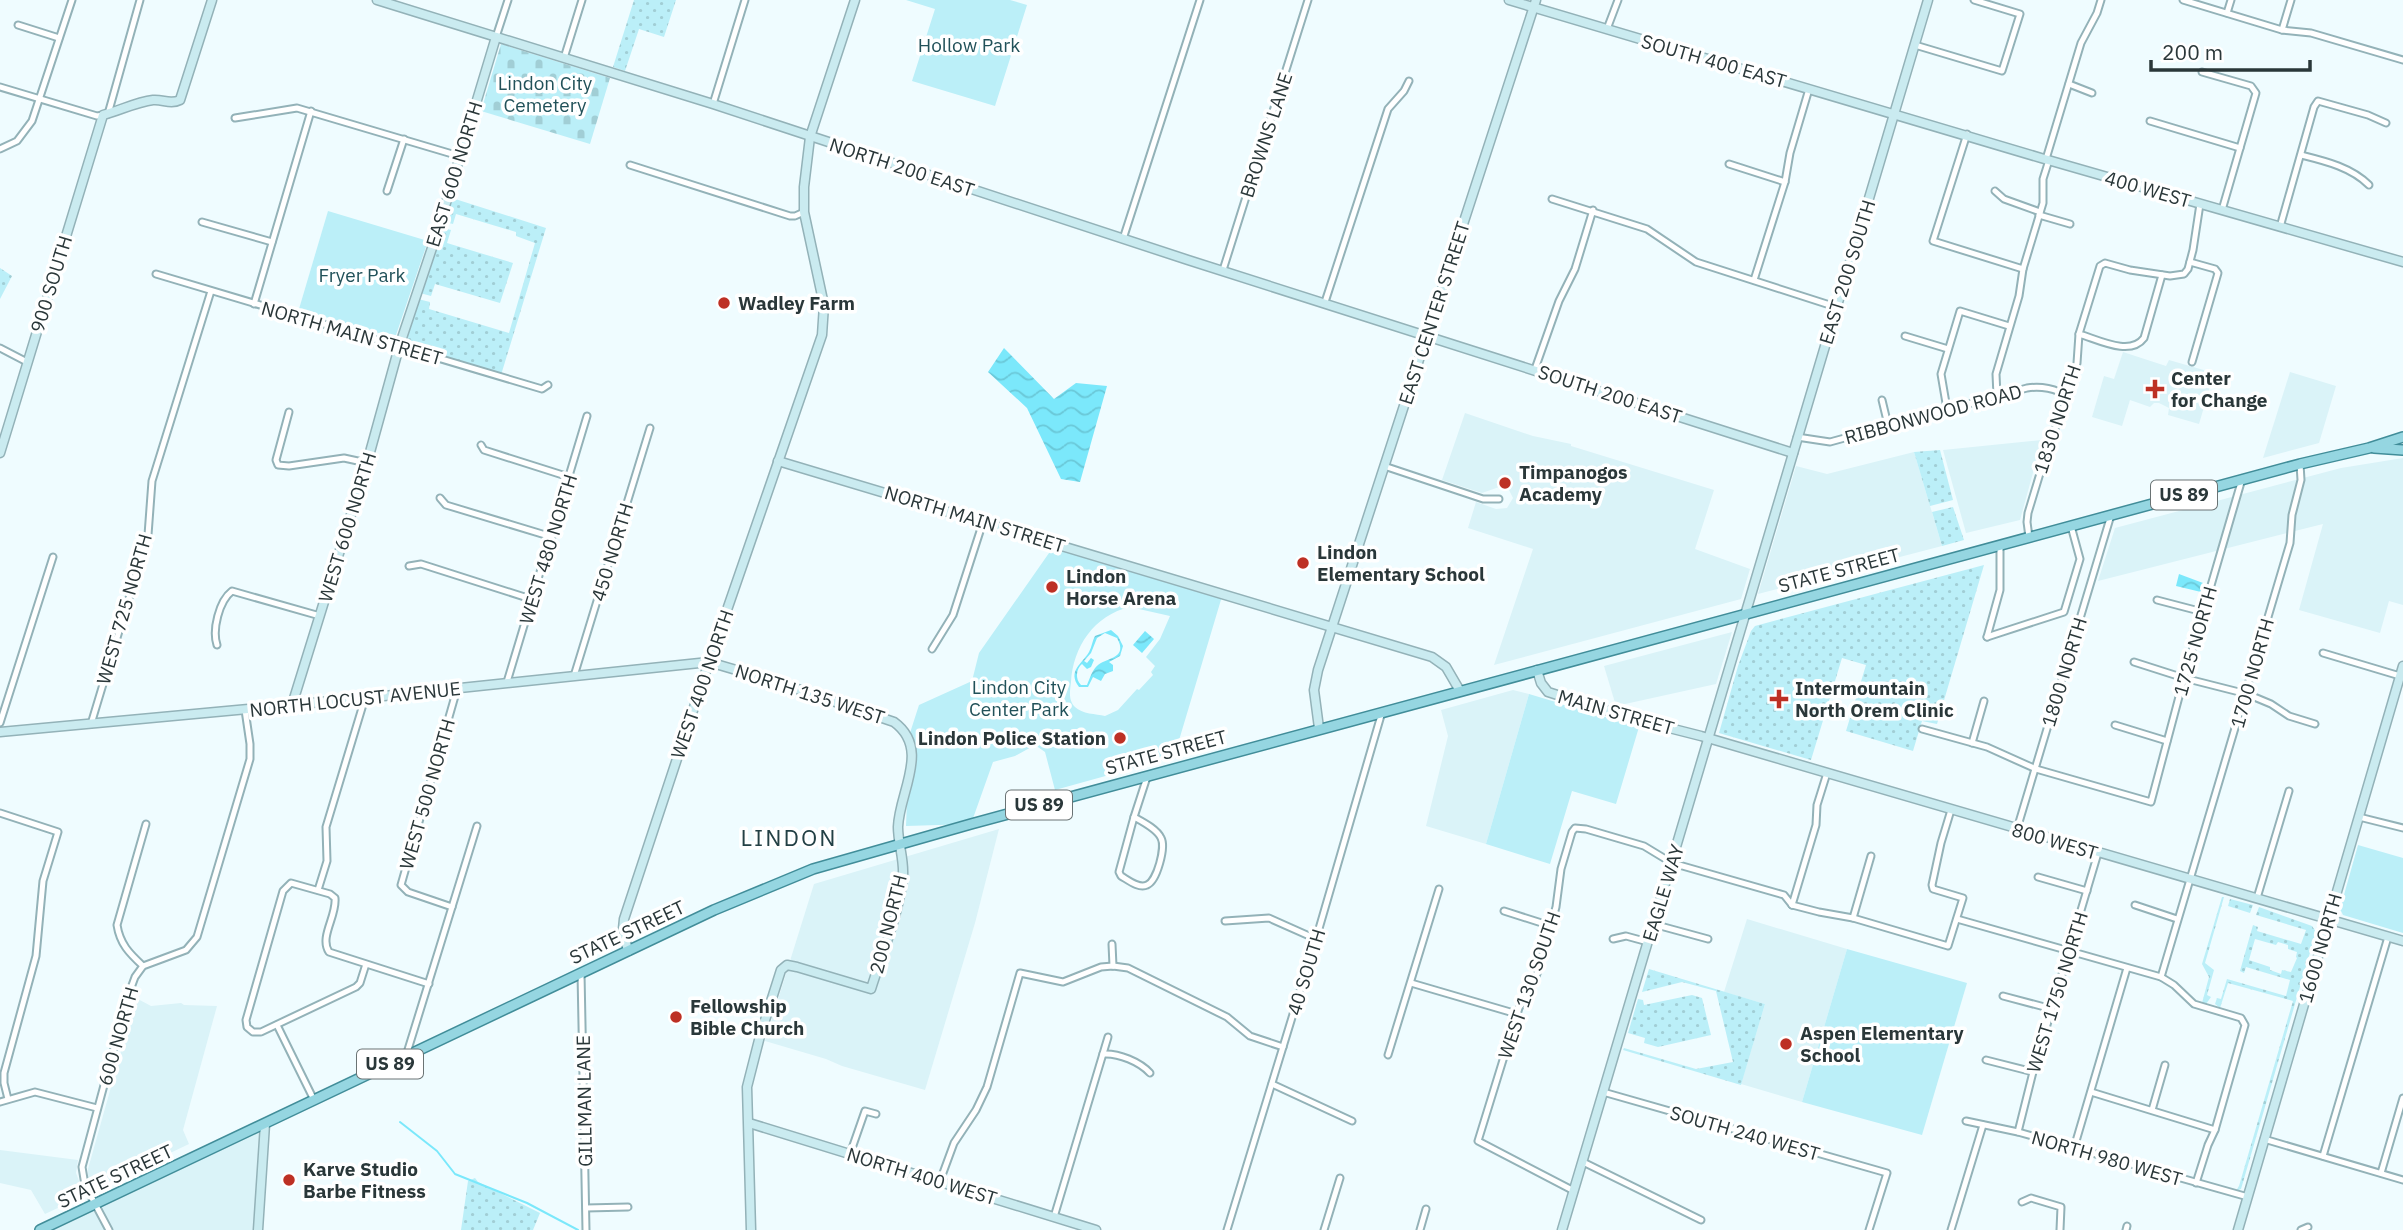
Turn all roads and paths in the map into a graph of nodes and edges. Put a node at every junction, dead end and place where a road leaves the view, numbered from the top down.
1 (72, 0) edge
2 (140, 0) edge
3 (212, 0) edge
4 (377, 0) edge
5 (508, 0) edge
6 (582, 0) edge
7 (745, 0) edge
8 (855, 0) edge
9 (1200, 0) edge
10 (1308, 0) edge
11 (1509, 0) edge
12 (1618, 0) edge
13 (1928, 0) edge
14 (1974, 0) edge
15 (2101, 0) edge
16 (2183, 0) edge
17 (2231, 0) edge
18 (2291, 0) edge
19 (1535, 4) edge
20 (2227, 13) junction
21 (18, 25) dead end
22 (1607, 29) junction
23 (2282, 30) junction
24 (496, 37) junction
25 (60, 38) junction
26 (1914, 46) junction
27 (564, 58) junction
28 (2403, 60) edge
29 (2202, 72) dead end
30 (1409, 80) dead end
31 (2069, 84) junction
32 (0, 87) edge
33 (1809, 89) junction
34 (2092, 93) dead end
35 (40, 99) junction
36 (713, 104) junction
37 (311, 111) junction
38 (1894, 113) junction
39 (105, 114) junction
40 (235, 118) dead end
41 (2150, 121) dead end
42 (2386, 123) dead end
43 (1967, 134) junction
44 (810, 137) junction
45 (404, 139) junction
46 (2239, 148) junction
47 (0, 149) edge
48 (2301, 155) junction
49 (459, 156) junction
50 (2047, 160) junction
51 (630, 164) dead end
52 (1729, 164) dead end
53 (1785, 181) junction
54 (2369, 185) dead end
55 (387, 191) dead end
56 (1995, 191) dead end
57 (1552, 199) dead end
58 (2200, 204) junction
59 (1593, 210) junction
60 (2222, 210) junction
61 (804, 212) junction
62 (2040, 214) junction
63 (202, 222) dead end
64 (2070, 224) dead end
65 (2280, 227) junction
66 (1124, 239) junction
67 (272, 242) junction
68 (2190, 262) junction
69 (2403, 262) edge
70 (2023, 269) junction
71 (1223, 270) junction
72 (156, 274) dead end
73 (2162, 275) junction
74 (1754, 280) junction
75 (211, 291) junction
76 (1325, 302) junction
77 (254, 304) junction
78 (1836, 307) junction
79 (2009, 326) junction
80 (2080, 334) junction
81 (1905, 336) dead end
82 (1427, 337) junction
83 (399, 347) junction
84 (0, 348) edge
85 (1948, 349) junction
86 (27, 362) junction
87 (2192, 362) dead end
88 (1535, 369) junction
89 (548, 385) dead end
90 (1997, 397) junction
91 (2067, 397) junction
92 (1882, 400) dead end
93 (1947, 409) junction
94 (289, 412) dead end
95 (587, 416) dead end
96 (1888, 425) junction
97 (649, 428) dead end
98 (1797, 437) junction
99 (2403, 437) edge
100 (481, 445) dead end
101 (2369, 448) junction
102 (2403, 450) edge
103 (0, 453) edge
104 (1793, 453) junction
105 (778, 461) junction
106 (367, 463) junction
107 (2300, 464) junction
108 (1384, 466) junction
109 (569, 477) junction
110 (2242, 480) junction
111 (440, 498) dead end
112 (1499, 499) dead end
113 (2112, 515) junction
114 (984, 522) junction
115 (2071, 526) junction
116 (552, 537) junction
117 (2029, 537) junction
118 (2000, 545) junction
119 (53, 557) dead end
120 (409, 566) dead end
121 (534, 600) junction
122 (2157, 600) dead end
123 (2203, 612) junction
124 (1746, 614) junction
125 (320, 616) junction
126 (1332, 627) junction
127 (217, 645) dead end
128 (932, 649) dead end
129 (2323, 653) dead end
130 (709, 662) junction
131 (2134, 662) dead end
132 (2403, 666) edge
133 (1537, 670) junction
134 (574, 676) junction
135 (2400, 676) junction
136 (2184, 678) junction
137 (507, 682) junction
138 (2400, 687) edge
139 (457, 688) junction
140 (1460, 691) junction
141 (2247, 694) junction
142 (365, 698) junction
143 (1984, 701) dead end
144 (292, 705) junction
145 (245, 710) junction
146 (1382, 712) junction
147 (0, 723) edge
148 (91, 724) junction
149 (2315, 724) dead end
150 (2115, 725) dead end
151 (1319, 728) junction
152 (1922, 729) dead end
153 (0, 732) edge
154 (906, 736) joint
155 (1708, 738) junction
156 (2167, 741) junction
157 (1972, 743) junction
158 (2036, 769) junction
159 (1827, 773) junction
160 (1147, 776) junction
161 (2289, 791) dead end
162 (1951, 810) junction
163 (0, 813) edge
164 (1134, 817) junction
165 (2358, 817) junction
166 (146, 824) dead end
167 (477, 826) dead end
168 (2403, 828) edge
169 (2017, 829) junction
170 (900, 845) junction
171 (2098, 853) junction
172 (1871, 856) dead end
173 (1672, 863) junction
174 (2039, 877) dead end
175 (2189, 879) junction
176 (1439, 889) dead end
177 (318, 890) junction
178 (2087, 891) junction
179 (2257, 898) junction
180 (1792, 905) junction
181 (2135, 905) dead end
182 (452, 908) junction
183 (1504, 911) dead end
184 (1853, 918) junction
185 (1957, 919) junction
186 (2177, 919) junction
187 (2328, 919) junction
188 (1225, 920) dead end
189 (1653, 924) junction
190 (1551, 926) junction
191 (2388, 937) junction
192 (1316, 939) junction
193 (1613, 939) dead end
194 (1707, 939) dead end
195 (2403, 941) edge
196 (1648, 942) junction
197 (1112, 944) dead end
198 (628, 951) junction
199 (2069, 951) junction
200 (366, 964) junction
201 (143, 966) junction
202 (1113, 966) junction
203 (2127, 968) junction
204 (581, 973) junction
205 (2161, 977) junction
206 (1411, 983) junction
207 (429, 984) junction
208 (2004, 996) dead end
209 (2052, 1009) junction
210 (1517, 1014) junction
211 (277, 1025) junction
212 (1108, 1037) dead end
213 (1283, 1047) junction
214 (1103, 1054) junction
215 (1388, 1055) dead end
216 (407, 1056) junction
217 (1986, 1060) dead end
218 (2165, 1065) dead end
219 (2032, 1072) junction
220 (1150, 1073) dead end
221 (1272, 1084) junction
222 (1603, 1092) junction
223 (2091, 1092) junction
224 (2403, 1098) edge
225 (8, 1099) junction
226 (314, 1101) junction
227 (0, 1102) edge
228 (97, 1108) junction
229 (2152, 1110) junction
230 (876, 1114) dead end
231 (1352, 1121) dead end
232 (1966, 1121) dead end
233 (749, 1123) junction
234 (265, 1124) junction
235 (1983, 1125) junction
236 (2215, 1130) junction
237 (2018, 1132) junction
238 (2264, 1139) junction
239 (2074, 1148) junction
240 (850, 1154) junction
241 (2323, 1156) junction
242 (1583, 1162) junction
243 (2381, 1173) junction
244 (1340, 1178) dead end
245 (2403, 1180) edge
246 (940, 1181) junction
247 (2196, 1183) junction
248 (1574, 1191) junction
249 (2248, 1197) junction
250 (2022, 1202) dead end
251 (96, 1203) junction
252 (628, 1207) dead end
253 (586, 1208) junction
254 (1426, 1209) dead end
255 (1054, 1217) junction
256 (1701, 1220) dead end
257 (2308, 1227) dead end
258 (40, 1230) edge
259 (109, 1230) edge
260 (258, 1230) edge
261 (586, 1230) edge
262 (751, 1230) edge
263 (1096, 1230) edge
264 (1227, 1230) edge
265 (1324, 1230) edge
266 (1420, 1230) edge
267 (1562, 1230) edge
268 (1869, 1230) edge
269 (1951, 1230) edge
270 (2060, 1230) edge
271 (2238, 1230) edge
272 (2301, 1230) edge

1 - 25 street
2 - 39 street, 900 SOUTH
3 - 39 street
4 - 24 street, NORTH 200 EAST
5 - 24 street, EAST 600 NORTH
6 - 27 street
7 - 36 street
8 - 44 street, WEST 400 NORTH
9 - 66 street
10 - 71 street, BROWNS LANE
11 - 19 street, SOUTH 400 EAST
12 - 22 street
13 - 26 street, EAST 200 SOUTH
14 - 26 street
15 - 31 street
16 - 20 street
17 - 20 street
18 - 23 street
19 - 22 street, SOUTH 400 EAST
19 - 82 street, EAST CENTER STREET
20 - 23 street
21 - 25 street
22 - 33 street, SOUTH 400 EAST
23 - 28 street
24 - 27 street, NORTH 200 EAST
24 - 49 street, EAST 600 NORTH
25 - 35 street
26 - 38 street, EAST 200 SOUTH
27 - 36 street, NORTH 200 EAST
29 - 46 street
30 - 76 street
31 - 34 street
31 - 50 street
32 - 35 street
33 - 38 street, SOUTH 400 EAST
33 - 53 street
35 - 39 street
35 - 47 street
36 - 44 street, NORTH 200 EAST
37 - 40 street
37 - 45 street
37 - 67 street
38 - 43 street, 400 WEST
38 - 78 street, EAST 200 SOUTH
39 - 86 street, 900 SOUTH
41 - 46 street
42 - 48 street
43 - 50 street, 400 WEST
43 - 70 street
44 - 61 street, WEST 400 NORTH
44 - 66 street, NORTH 200 EAST
45 - 49 street
45 - 55 street
46 - 60 street
48 - 54 street
48 - 65 street
49 - 83 street, EAST 600 NORTH
50 - 58 street, 400 WEST
50 - 62 street
51 - 61 street
52 - 53 street
53 - 74 street
56 - 62 street
57 - 59 street
58 - 60 street, 400 WEST
58 - 68 street
59 - 74 street
59 - 88 street
60 - 65 street, 400 WEST
61 - 105 street, WEST 400 NORTH
62 - 64 street
62 - 70 street
63 - 67 street
65 - 69 street, 400 WEST
66 - 71 street, NORTH 200 EAST
67 - 77 street
68 - 73 street
68 - 87 street
70 - 79 street
71 - 76 street, NORTH 200 EAST
72 - 75 street, NORTH MAIN STREET
73 - 80 street
73 - 80 street, 1830 NORTH
74 - 78 street
75 - 77 street, NORTH MAIN STREET
75 - 148 street, WEST 725 NORTH
76 - 82 street, NORTH 200 EAST
77 - 83 street, NORTH MAIN STREET
78 - 98 street, EAST 200 SOUTH
79 - 85 street
79 - 90 street
80 - 91 street, 1830 NORTH
81 - 85 street
82 - 88 street, SOUTH 200 EAST
82 - 108 street, EAST CENTER STREET
83 - 89 street, NORTH MAIN STREET
83 - 106 street, WEST 600 NORTH
84 - 86 street
85 - 93 street
86 - 103 street, 900 SOUTH
88 - 104 street, SOUTH 200 EAST
90 - 91 street, RIBBONWOOD ROAD
90 - 93 street, RIBBONWOOD ROAD
91 - 117 street, 1830 NORTH
92 - 96 street
93 - 96 street, RIBBONWOOD ROAD
94 - 106 street
95 - 109 street, WEST 480 NORTH
96 - 98 street, RIBBONWOOD ROAD
97 - 134 street, 450 NORTH
98 - 104 street, EAST 200 SOUTH
99 - 101 main road, STATE STREET / US 89
100 - 109 street
101 - 102 main road, STATE STREET / US 89
101 - 107 main road, STATE STREET / US 89
104 - 124 street, EAST 200 SOUTH
105 - 114 street, NORTH MAIN STREET
105 - 130 street, WEST 400 NORTH
106 - 125 street, WEST 600 NORTH
107 - 110 main road, STATE STREET / US 89
107 - 141 street, 1700 NORTH
108 - 112 street
108 - 126 street, EAST CENTER STREET
109 - 116 street, WEST 480 NORTH
110 - 113 main road, STATE STREET / US 89
110 - 123 street, 1725 NORTH
111 - 116 street
113 - 115 main road, STATE STREET / US 89
113 - 158 street, 1800 NORTH
114 - 126 street, NORTH MAIN STREET
114 - 128 street
115 - 117 main road, STATE STREET / US 89
115 - 118 street
116 - 121 street, WEST 480 NORTH
117 - 118 main road, STATE STREET / US 89
118 - 124 main road, STATE STREET / US 89
119 - 147 street
120 - 121 street
121 - 137 street, WEST 480 NORTH
122 - 123 street
123 - 136 street, 1725 NORTH
124 - 133 main road, STATE STREET / US 89
124 - 155 street, EAST 200 SOUTH
125 - 127 street
125 - 144 street, WEST 600 NORTH
126 - 140 street
126 - 151 street, EAST CENTER STREET
129 - 135 street
130 - 134 street, NORTH LOCUST AVENUE
130 - 154 street, NORTH 135 WEST
130 - 198 street, WEST 400 NORTH
131 - 136 street
132 - 135 street, 1600 NORTH
133 - 140 main road, STATE STREET / US 89
133 - 155 street, MAIN STREET
134 - 137 street, NORTH LOCUST AVENUE
135 - 138 street, 1600 NORTH
136 - 141 street
136 - 156 street, 1725 NORTH
137 - 139 street, NORTH LOCUST AVENUE
138 - 165 street, 1600 NORTH
139 - 142 street, NORTH LOCUST AVENUE
139 - 182 street, WEST 500 NORTH
140 - 146 main road, STATE STREET / US 89
141 - 149 street
141 - 175 street, 1700 NORTH
142 - 144 street, NORTH LOCUST AVENUE
142 - 177 street
143 - 157 street
144 - 145 street, NORTH LOCUST AVENUE
145 - 148 street, NORTH LOCUST AVENUE
145 - 201 street, 600 NORTH
146 - 151 main road, STATE STREET / US 89
146 - 192 street, 40 SOUTH
148 - 153 street, NORTH LOCUST AVENUE
150 - 156 street
151 - 160 main road, STATE STREET / US 89
152 - 157 street
154 - 170 street, 200 NORTH
155 - 159 street, 800 WEST
155 - 173 street, EAGLE WAY
156 - 158 street, 1725 NORTH
157 - 158 street
158 - 169 street, 1800 NORTH
159 - 162 street, 800 WEST
159 - 180 street
160 - 164 street
160 - 170 main road, STATE STREET / US 89
161 - 179 street
162 - 169 street, 800 WEST
162 - 185 street
163 - 225 street
164 - 164 street
165 - 168 street
165 - 187 street, 1600 NORTH
166 - 201 street
167 - 182 street
169 - 171 street, 800 WEST
170 - 198 main road, STATE STREET / US 89
170 - 233 street, 200 NORTH
171 - 175 street, 800 WEST
171 - 178 street, WEST 1750 NORTH
172 - 184 street
173 - 180 street
173 - 189 street, EAGLE WAY
173 - 190 street, WEST 130 SOUTH
174 - 178 street
175 - 179 street, 800 WEST
175 - 186 street, 1700 NORTH
176 - 206 street
177 - 200 street
177 - 211 street
178 - 199 street, WEST 1750 NORTH
179 - 187 street, 800 WEST
180 - 184 street
181 - 186 street
182 - 207 street
183 - 190 street
184 - 185 street
185 - 199 street
186 - 205 street, 1700 NORTH
187 - 191 street, 800 WEST
187 - 238 street, 1600 NORTH
188 - 192 street
189 - 194 street
189 - 196 street, EAGLE WAY
190 - 210 street, WEST 130 SOUTH
191 - 195 street, 800 WEST
191 - 241 street
192 - 213 street, 40 SOUTH
193 - 196 street
196 - 222 street, EAGLE WAY
197 - 202 street
198 - 204 main road, STATE STREET / US 89
199 - 203 street
199 - 209 street, WEST 1750 NORTH
200 - 207 street
200 - 211 street
201 - 228 street, 600 NORTH
202 - 213 street
202 - 246 street
203 - 205 street
203 - 223 street
204 - 216 main road, STATE STREET / US 89
204 - 253 street, GILLMAN LANE
205 - 236 street
206 - 210 street
206 - 215 street
207 - 216 street
208 - 209 street
209 - 219 street, WEST 1750 NORTH
210 - 248 street, WEST 130 SOUTH
211 - 226 street
212 - 214 street
213 - 221 street, 40 SOUTH
214 - 220 street
214 - 255 street
216 - 226 main road, STATE STREET / US 89
217 - 219 street
218 - 229 street
219 - 237 street, WEST 1750 NORTH
221 - 231 street
221 - 264 street, 40 SOUTH
222 - 242 street, EAGLE WAY
222 - 268 street, SOUTH 240 WEST
223 - 229 street
223 - 239 street
224 - 243 street
225 - 227 street
225 - 228 street
226 - 234 main road, STATE STREET / US 89
228 - 251 street, 600 NORTH
229 - 236 street
230 - 240 street
232 - 235 street, NORTH 980 WEST
233 - 240 street, NORTH 400 WEST
233 - 262 street
234 - 251 main road, STATE STREET / US 89
234 - 260 street
235 - 237 street, NORTH 980 WEST
235 - 269 street
236 - 247 street
237 - 239 street, NORTH 980 WEST
238 - 241 street
238 - 249 street, 1600 NORTH
239 - 247 street, NORTH 980 WEST
240 - 246 street, NORTH 400 WEST
241 - 243 street
242 - 248 street, EAGLE WAY
242 - 256 street
243 - 245 street
244 - 265 street
246 - 255 street, NORTH 400 WEST
247 - 249 street, NORTH 980 WEST
248 - 267 street, EAGLE WAY
249 - 271 street, 1600 NORTH
250 - 270 street
251 - 258 main road, STATE STREET / US 89
251 - 259 street, 600 NORTH
252 - 253 street
253 - 261 street, GILLMAN LANE
254 - 266 street
255 - 263 street, NORTH 400 WEST
257 - 272 street

